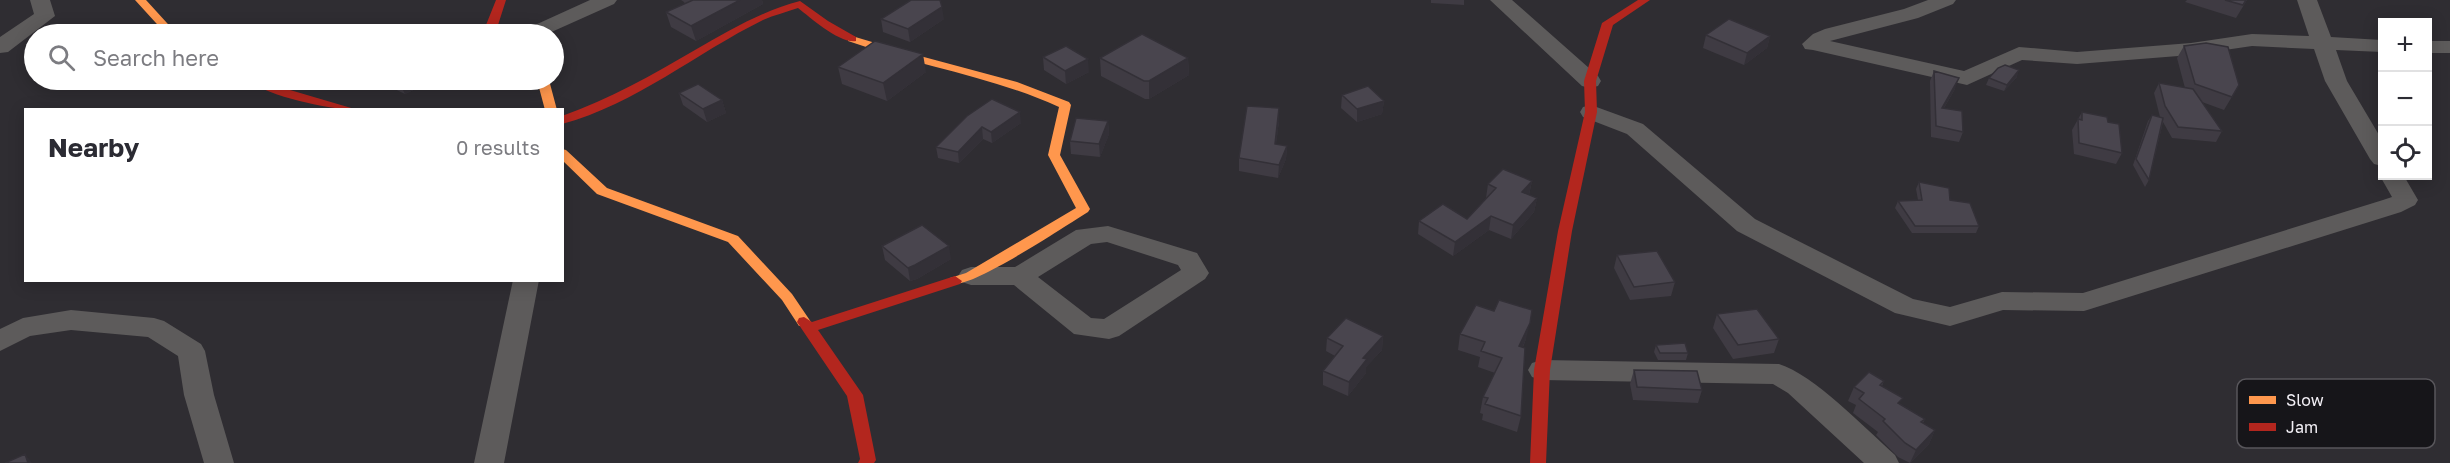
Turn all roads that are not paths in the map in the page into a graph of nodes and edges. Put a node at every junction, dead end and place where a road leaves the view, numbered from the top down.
1 (40, 0) edge
2 (140, 0) edge
3 (501, 0) edge
4 (607, 0) edge
5 (1500, 0) edge
6 (1645, 0) edge
7 (1946, 0) edge
8 (2307, 0) edge
9 (33, 24) edge
10 (163, 24) edge
11 (493, 24) edge
12 (553, 24) edge
13 (24, 30) edge
14 (2322, 44) junction
15 (2378, 46) edge
16 (0, 47) edge
17 (2432, 47) edge
18 (2450, 47) edge
19 (1590, 81) junction
20 (279, 90) edge
21 (545, 90) edge
22 (344, 108) edge
23 (550, 108) edge
24 (1591, 112) junction
25 (564, 119) edge
26 (2378, 152) edge
27 (564, 155) edge
28 (2394, 180) edge
29 (971, 276) junction
30 (1020, 276) junction
31 (526, 282) edge
32 (808, 328) junction
33 (0, 341) edge
34 (1542, 370) junction
35 (219, 463) edge
36 (489, 463) edge
37 (866, 463) edge
38 (1538, 463) edge
39 (1884, 463) edge

1 - 9 street
2 - 10 street
3 - 11 street
4 - 12 street
5 - 19 street
6 - 19 street
7 - 14 street
8 - 14 street
13 - 16 street
14 - 15 street
14 - 26 street
17 - 18 street
19 - 24 street
20 - 22 street
21 - 23 street
24 - 28 street
24 - 34 street
25 - 29 street
27 - 32 street
29 - 30 street
29 - 32 street
30 - 30 street
31 - 36 street
32 - 37 street
33 - 35 street
34 - 38 street
34 - 39 street

